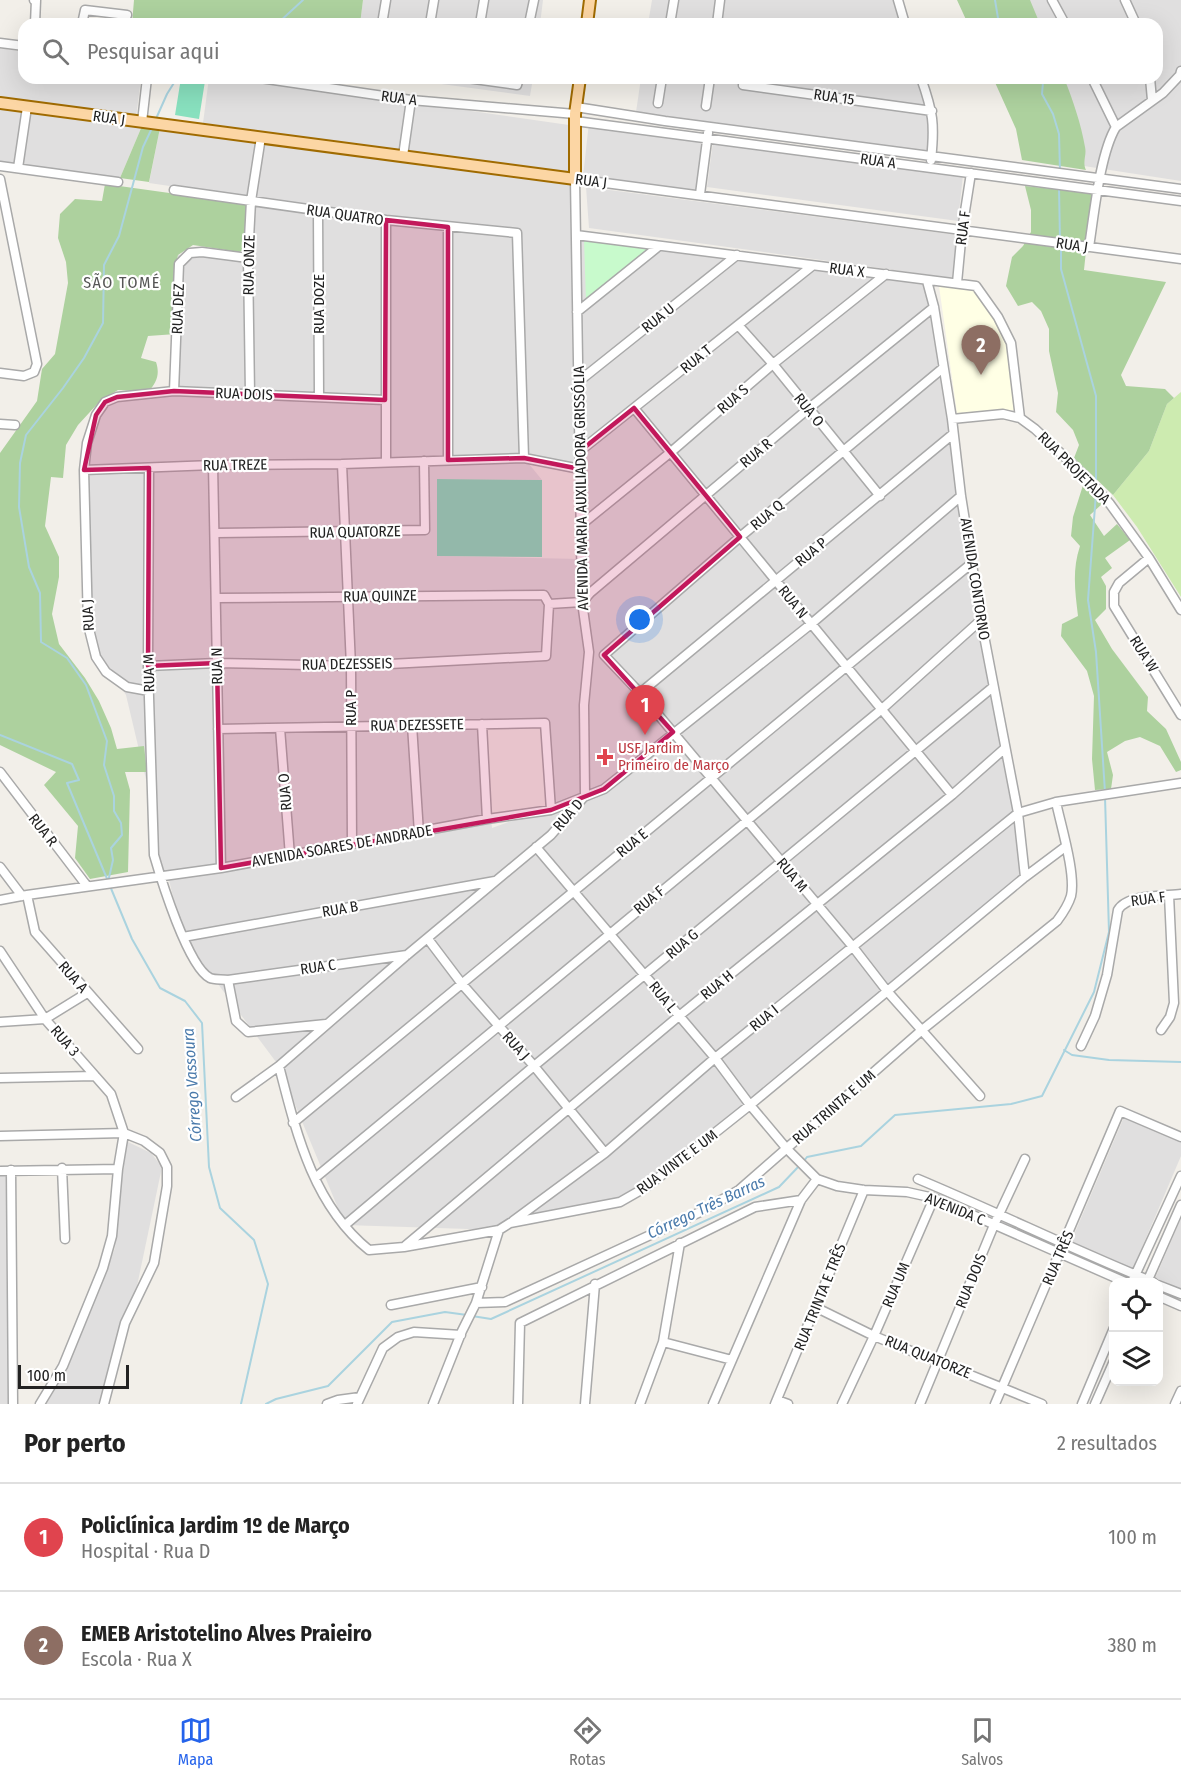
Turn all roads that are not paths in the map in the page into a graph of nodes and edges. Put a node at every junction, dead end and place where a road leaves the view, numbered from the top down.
1 (34, 0) edge
2 (386, 0) edge
3 (434, 0) edge
4 (484, 0) edge
5 (534, 0) edge
6 (590, 0) edge
7 (674, 0) edge
8 (717, 0) edge
9 (898, 0) edge
10 (1052, 0) edge
11 (1129, 3) edge
12 (127, 15) dead end
13 (35, 18) edge
14 (83, 18) edge
15 (383, 18) edge
16 (431, 18) edge
17 (481, 18) edge
18 (530, 18) edge
19 (588, 18) edge
20 (671, 18) edge
21 (717, 18) edge
22 (903, 18) edge
23 (1062, 18) edge
24 (1134, 18) edge
25 (0, 43) edge
26 (18, 45) edge
27 (1181, 71) edge
28 (147, 84) edge
29 (301, 84) edge
30 (579, 84) edge
31 (661, 84) edge
32 (709, 84) edge
33 (743, 84) edge
34 (923, 84) edge
35 (1095, 84) edge
36 (1151, 84) edge
37 (411, 100) junction
38 (1152, 100) junction
39 (0, 103) edge
40 (658, 103) dead end
41 (706, 106) dead end
42 (27, 107) junction
43 (932, 111) junction
44 (576, 114) junction
45 (150, 123) junction
46 (709, 126) junction
47 (1116, 127) junction
48 (776, 135) junction
49 (261, 137) junction
50 (707, 138) junction
51 (775, 147) junction
52 (932, 155) junction
53 (403, 156) junction
54 (984, 162) junction
55 (0, 166) edge
56 (18, 168) junction
57 (930, 168) junction
58 (971, 173) junction
59 (984, 175) junction
60 (0, 178) edge
61 (575, 179) junction
62 (118, 182) dead end
63 (1100, 183) junction
64 (1181, 189) edge
65 (174, 190) dead end
66 (700, 194) junction
67 (251, 201) junction
68 (1181, 201) edge
69 (318, 211) junction
70 (386, 220) junction
71 (447, 227) junction
72 (962, 230) junction
73 (576, 235) junction
74 (659, 246) junction
75 (1089, 247) junction
76 (737, 255) junction
77 (248, 258) junction
78 (1181, 259) edge
79 (812, 266) junction
80 (886, 274) junction
81 (927, 281) junction
82 (957, 284) junction
83 (934, 308) junction
84 (577, 312) junction
85 (738, 325) junction
86 (773, 364) junction
87 (943, 368) junction
88 (0, 373) edge
89 (578, 382) junction
90 (174, 391) junction
91 (250, 394) junction
92 (320, 396) junction
93 (385, 400) junction
94 (105, 402) joint
95 (634, 408) junction
96 (808, 409) junction
97 (1020, 418) junction
98 (952, 419) junction
99 (0, 424) edge
100 (15, 425) dead end
101 (953, 434) junction
102 (580, 451) junction
103 (671, 452) junction
104 (843, 452) junction
105 (524, 458) junction
106 (448, 460) junction
107 (424, 461) junction
108 (386, 462) junction
109 (342, 464) junction
110 (213, 465) junction
111 (149, 468) junction
112 (84, 470) junction
113 (580, 470) junction
114 (706, 495) junction
115 (879, 496) junction
116 (961, 496) junction
117 (581, 525) junction
118 (346, 532) junction
119 (216, 533) junction
120 (741, 537) junction
121 (1149, 558) junction
122 (972, 563) junction
123 (776, 581) junction
124 (348, 597) junction
125 (216, 598) junction
126 (582, 602) junction
127 (549, 604) junction
128 (1181, 610) edge
129 (981, 620) junction
130 (811, 624) junction
131 (590, 652) junction
132 (604, 655) junction
133 (217, 663) junction
134 (148, 666) junction
135 (351, 666) junction
136 (847, 667) junction
137 (993, 687) junction
138 (149, 692) junction
139 (639, 693) junction
140 (882, 709) junction
141 (1181, 715) edge
142 (482, 724) junction
143 (412, 725) junction
144 (351, 727) junction
145 (280, 728) junction
146 (218, 729) junction
147 (673, 732) junction
148 (916, 749) junction
149 (1004, 749) junction
150 (0, 772) edge
151 (710, 778) junction
152 (1181, 783) edge
153 (585, 795) junction
154 (952, 795) junction
155 (1056, 802) junction
156 (551, 810) junction
157 (1018, 813) junction
158 (487, 819) junction
159 (746, 820) junction
160 (419, 833) junction
161 (352, 844) junction
162 (536, 847) junction
163 (1065, 847) junction
164 (290, 856) junction
165 (781, 862) junction
166 (0, 867) edge
167 (221, 868) junction
168 (160, 877) junction
169 (1025, 877) junction
170 (497, 881) junction
171 (92, 886) junction
172 (573, 891) junction
173 (1181, 894) edge
174 (25, 895) junction
175 (1169, 896) junction
176 (0, 900) edge
177 (817, 905) junction
178 (609, 933) junction
179 (183, 937) junction
180 (428, 939) junction
181 (853, 947) junction
182 (0, 951) edge
183 (407, 955) junction
184 (4, 964) edge
185 (645, 975) junction
186 (228, 980) junction
187 (462, 984) junction
188 (887, 991) junction
189 (87, 993) junction
190 (679, 1016) junction
191 (45, 1019) junction
192 (0, 1022) edge
193 (326, 1024) junction
194 (498, 1026) junction
195 (922, 1030) junction
196 (1161, 1030) dead end
197 (1081, 1046) dead end
198 (138, 1049) dead end
199 (715, 1059) junction
200 (279, 1066) junction
201 (534, 1066) junction
202 (0, 1068) edge
203 (95, 1076) junction
204 (0, 1078) edge
205 (980, 1096) dead end
206 (236, 1097) dead end
207 (750, 1105) junction
208 (568, 1109) junction
209 (293, 1123) junction
210 (124, 1134) junction
211 (0, 1136) edge
212 (1181, 1137) edge
213 (787, 1149) junction
214 (605, 1153) junction
215 (1025, 1159) dead end
216 (62, 1168) junction
217 (117, 1169) junction
218 (11, 1170) junction
219 (0, 1171) edge
220 (1181, 1176) edge
221 (315, 1178) junction
222 (817, 1179) junction
223 (918, 1179) dead end
224 (864, 1190) junction
225 (934, 1198) junction
226 (801, 1200) junction
227 (1181, 1205) edge
228 (998, 1215) junction
229 (510, 1223) junction
230 (345, 1225) junction
231 (994, 1225) junction
232 (499, 1230) junction
233 (65, 1239) dead end
234 (680, 1243) junction
235 (1063, 1245) junction
236 (404, 1247) junction
237 (1059, 1255) junction
238 (1115, 1278) edge
239 (1132, 1278) edge
240 (1134, 1278) edge
241 (1152, 1278) edge
242 (595, 1284) junction
243 (482, 1287) junction
244 (1163, 1287) edge
245 (1181, 1294) edge
246 (1163, 1298) edge
247 (391, 1305) dead end
248 (1181, 1306) edge
249 (474, 1307) junction
250 (815, 1307) junction
251 (1111, 1332) edge
252 (461, 1333) junction
253 (874, 1336) junction
254 (663, 1342) junction
255 (732, 1359) junction
256 (938, 1360) junction
257 (1109, 1371) edge
258 (1002, 1387) junction
259 (1181, 1391) edge
260 (359, 1400) edge
261 (776, 1402) edge
262 (437, 1403) edge
263 (13, 1404) edge
264 (40, 1404) edge
265 (104, 1404) edge
266 (327, 1404) edge
267 (518, 1404) edge
268 (585, 1404) edge
269 (640, 1404) edge
270 (713, 1404) edge
271 (788, 1404) edge
272 (842, 1404) edge
273 (920, 1404) edge
274 (995, 1404) edge
275 (1042, 1404) edge
276 (1082, 1404) edge
277 (1095, 1404) edge
278 (1175, 1404) edge

1 - 13 street
2 - 15 street
3 - 16 street
4 - 17 street
5 - 18 street
6 - 19 main road
7 - 20 street
8 - 21 street
9 - 22 street
10 - 23 street
11 - 24 street
12 - 14 street
25 - 26 street
27 - 38 street
28 - 45 street
29 - 37 street, RUA A
30 - 44 main road
31 - 40 street
32 - 41 street
33 - 43 street, RUA 15
34 - 43 street
35 - 47 street
36 - 38 street
37 - 44 street, RUA A
37 - 53 street
38 - 47 street
39 - 42 main road, RUA J
42 - 45 main road, RUA J
42 - 56 street
43 - 52 street
44 - 46 street, RUA A
44 - 50 street, RUA A
44 - 61 main road
45 - 49 main road, RUA J
46 - 48 street, RUA A
46 - 50 street
47 - 63 street
48 - 51 street
48 - 52 street, RUA A
49 - 53 main road, RUA J
49 - 67 street, RUA ONZE
50 - 51 street, RUA A
50 - 66 street
51 - 57 street, RUA A
52 - 54 street, RUA A
52 - 57 street
53 - 61 main road, RUA J
54 - 59 street
54 - 63 street, RUA A
55 - 56 street
56 - 62 street
57 - 58 street, RUA A
58 - 59 street, RUA A
58 - 72 street, RUA F
59 - 63 street, RUA A
60 - 88 street
61 - 66 street, RUA J
61 - 73 street, AVENIDA MARIA AUXILIADORA GRISSÓLIA
63 - 64 street, RUA A
63 - 68 street, RUA A
63 - 75 street
65 - 67 street, RUA QUATRO
66 - 72 street, RUA J
67 - 69 street, RUA QUATRO
67 - 77 street, RUA ONZE
69 - 70 street, RUA QUATRO
69 - 92 street, RUA DOZE
70 - 71 street, RUA QUATRO
70 - 93 street
71 - 105 street, RUA QUATRO
71 - 106 street
72 - 75 street, RUA J
72 - 82 street, RUA F
73 - 74 street, RUA X
73 - 84 street, AVENIDA MARIA AUXILIADORA GRISSÓLIA
74 - 76 street, RUA X
74 - 84 street
75 - 78 street, RUA J
76 - 79 street, RUA X
76 - 89 street, RUA U
77 - 90 street, RUA DEZ
77 - 91 street, RUA ONZE
79 - 80 street, RUA X
79 - 85 street, RUA T
80 - 81 street, RUA X
80 - 86 street, RUA S
81 - 82 street, RUA X
81 - 83 street, AVENIDA CONTORNO
82 - 97 street, RUA X
83 - 87 street, AVENIDA CONTORNO
83 - 96 street, RUA R
84 - 89 street, AVENIDA MARIA AUXILIADORA GRISSÓLIA
85 - 86 street, RUA O
85 - 95 street, RUA T
86 - 96 street, RUA O
86 - 103 street, RUA S
87 - 98 street, AVENIDA CONTORNO
87 - 104 street, RUA Q
89 - 102 street, AVENIDA MARIA AUXILIADORA GRISSÓLIA
90 - 91 street, RUA DOIS
90 - 94 street, RUA DOIS
91 - 92 street, RUA DOIS
92 - 93 street, RUA DOIS
93 - 108 street
94 - 112 street, RUA J
95 - 102 street, RUA T
95 - 103 street, RUA N
96 - 104 street, RUA O
96 - 114 street, RUA R
97 - 98 street
97 - 121 street, RUA PROJETADA
98 - 101 street, AVENIDA CONTORNO
99 - 100 street
101 - 115 street, RUA P
101 - 116 street, AVENIDA CONTORNO
102 - 113 street, AVENIDA MARIA AUXILIADORA GRISSÓLIA
103 - 114 street, RUA N
103 - 117 street, RUA S
104 - 115 street, RUA O
104 - 120 street, RUA Q
105 - 106 street, RUA TREZE
105 - 113 street, RUA TREZE
106 - 107 street, RUA TREZE
107 - 108 street, RUA TREZE
107 - 118 street, RUA QUATORZE
108 - 109 street, RUA TREZE
109 - 110 street, RUA TREZE
109 - 118 street, RUA P
110 - 111 street, RUA TREZE
110 - 119 street, RUA N
111 - 112 street, RUA TREZE
111 - 134 street, RUA M
112 - 138 street, RUA J
113 - 117 street, AVENIDA MARIA AUXILIADORA GRISSÓLIA
114 - 120 street, RUA N
114 - 126 street, RUA R
115 - 123 street, RUA P
116 - 122 street, AVENIDA CONTORNO
116 - 130 street, RUA D
117 - 126 street, AVENIDA MARIA AUXILIADORA GRISSÓLIA
118 - 119 street, RUA QUATORZE
118 - 124 street, RUA P
119 - 125 street, RUA N
120 - 123 street, RUA N
120 - 132 street, RUA Q
121 - 128 street, RUA PROJETADA
121 - 141 street, RUA W
122 - 129 street, AVENIDA CONTORNO
122 - 136 street, RUA E
123 - 130 street, RUA N
123 - 139 street, RUA P
124 - 125 street, RUA QUINZE
124 - 127 street, RUA QUINZE
124 - 135 street, RUA P
125 - 133 street, RUA N
126 - 127 street
126 - 131 street, AVENIDA MARIA AUXILIADORA GRISSÓLIA
127 - 135 street, RUA DEZESSEIS
129 - 137 street, AVENIDA CONTORNO
129 - 140 street, RUA F
130 - 136 street, RUA N
130 - 147 street, RUA D
131 - 132 street
131 - 153 street, AVENIDA MARIA AUXILIADORA GRISSÓLIA
132 - 139 street, RUA M
133 - 134 street, RUA DEZESSEIS
133 - 135 street, RUA DEZESSEIS
133 - 146 street, RUA N
134 - 138 street, RUA M
135 - 144 street, RUA P
136 - 140 street, RUA N
136 - 151 street, RUA E
137 - 148 street, RUA G
137 - 149 street, AVENIDA CONTORNO
138 - 168 street, RUA M
139 - 147 street, RUA M
140 - 148 street, RUA N
140 - 159 street, RUA F
142 - 143 street, RUA DEZESSETE
142 - 156 street, RUA DEZESSETE
142 - 158 street
143 - 144 street, RUA DEZESSETE
143 - 160 street
144 - 145 street, RUA DEZESSETE
144 - 161 street, RUA P
145 - 146 street, RUA DEZESSETE
145 - 164 street, RUA O
146 - 167 street, RUA N
147 - 151 street, RUA M
147 - 153 street, RUA D
148 - 154 street, RUA N
148 - 165 street, RUA G
149 - 154 street, RUA H
149 - 157 street, AVENIDA CONTORNO
150 - 171 street, RUA R
151 - 159 street, RUA M
151 - 172 street, RUA E
152 - 155 street
153 - 156 street, AVENIDA SOARES DE ANDRADE
153 - 162 street, RUA D
154 - 177 street, RUA H
155 - 157 street
155 - 163 street, RUA TRINTA E UM
156 - 158 street, AVENIDA SOARES DE ANDRADE
157 - 169 street, AVENIDA CONTORNO
157 - 181 street, RUA I
158 - 160 street, AVENIDA SOARES DE ANDRADE
159 - 165 street, RUA M
159 - 178 street, RUA F
160 - 161 street, AVENIDA SOARES DE ANDRADE
161 - 164 street, AVENIDA SOARES DE ANDRADE
162 - 170 street, RUA D
162 - 172 street, RUA L
163 - 169 street, RUA VINTE E UM
163 - 195 street, RUA TRINTA E UM
164 - 167 street, AVENIDA SOARES DE ANDRADE
165 - 177 street, RUA M
165 - 185 street, RUA G
166 - 174 street
167 - 168 street, AVENIDA SOARES DE ANDRADE
168 - 171 street, AVENIDA SOARES DE ANDRADE
168 - 179 street
169 - 188 street, RUA VINTE E UM
170 - 179 street, RUA B
170 - 180 street, RUA D
171 - 174 street, AVENIDA SOARES DE ANDRADE
172 - 178 street, RUA L
172 - 187 street, RUA E
173 - 175 street, RUA F
174 - 176 street, AVENIDA SOARES DE ANDRADE
174 - 189 street, RUA A
175 - 196 street
175 - 197 street, RUA F
177 - 181 street, RUA M
177 - 190 street, RUA H
178 - 185 street, RUA L
178 - 194 street, RUA F
179 - 186 street
180 - 183 street, RUA D
180 - 187 street, RUA J
181 - 188 street, RUA M
181 - 199 street, RUA I
182 - 184 street, RUA 3
183 - 186 street, RUA C
183 - 193 street, RUA D
184 - 191 street, RUA 3
185 - 190 street, RUA L
185 - 201 street, RUA G
186 - 193 street
187 - 194 street, RUA J
187 - 209 street, RUA E
188 - 195 street, RUA M
188 - 207 street, RUA VINTE E UM
189 - 191 street
189 - 198 street, RUA A
190 - 199 street, RUA L
190 - 208 street, RUA H
191 - 192 street
191 - 203 street, RUA 3
193 - 200 street, RUA D
194 - 201 street, RUA J
194 - 221 street, RUA F
195 - 205 street, RUA M
195 - 213 street, RUA TRINTA E UM
199 - 207 street, RUA L
199 - 214 street, RUA I
200 - 206 street, RUA D
200 - 209 street, RUA VINTE E UM
201 - 208 street, RUA J
201 - 230 street, RUA G
202 - 204 street
203 - 204 street
203 - 210 street, RUA 3
207 - 213 street, RUA L
207 - 229 street, RUA VINTE E UM
208 - 214 street, RUA J
208 - 236 street, RUA H
209 - 221 street, RUA VINTE E UM
210 - 211 street
210 - 217 street
210 - 265 street
212 - 235 street, RUA TRÊS
213 - 222 street, AVENIDA C
213 - 249 street, RUA TRINTA E UM
214 - 229 street, RUA I
215 - 228 street, RUA DOIS
216 - 217 street
216 - 218 street
216 - 233 street
217 - 264 street
218 - 219 street
218 - 263 street
220 - 240 street
221 - 230 street, RUA VINTE E UM
222 - 224 street, AVENIDA C
222 - 226 street
223 - 228 street
224 - 225 street, AVENIDA C
224 - 250 street, RUA TRINTA E TRÊS
225 - 231 street, AVENIDA C
225 - 253 street, RUA UM
226 - 234 street
226 - 255 street
227 - 241 street
228 - 231 street, RUA DOIS
228 - 235 street
229 - 232 street, RUA VINTE E UM
230 - 236 street, RUA VINTE E UM
231 - 237 street, AVENIDA C
231 - 256 street, RUA DOIS
232 - 236 street, RUA VINTE E UM
232 - 243 street
234 - 242 street
234 - 254 street
235 - 237 street, RUA TRÊS
235 - 239 street
237 - 238 street, AVENIDA C
237 - 258 street, RUA TRÊS
242 - 267 street
242 - 268 street
243 - 247 street
243 - 249 street
244 - 245 street
246 - 248 street
249 - 252 street
250 - 253 street, RUA QUATORZE
250 - 261 street, RUA TRINTA E TRÊS
251 - 276 street
252 - 260 street
252 - 262 street
253 - 256 street, RUA QUATORZE
253 - 272 street, RUA UM
254 - 255 street
254 - 269 street
255 - 270 street
256 - 258 street, RUA QUATORZE
256 - 273 street, RUA DOIS
257 - 277 street
258 - 274 street, RUA TRÊS
258 - 275 street, RUA QUATORZE
259 - 278 street
260 - 266 street
261 - 271 street

